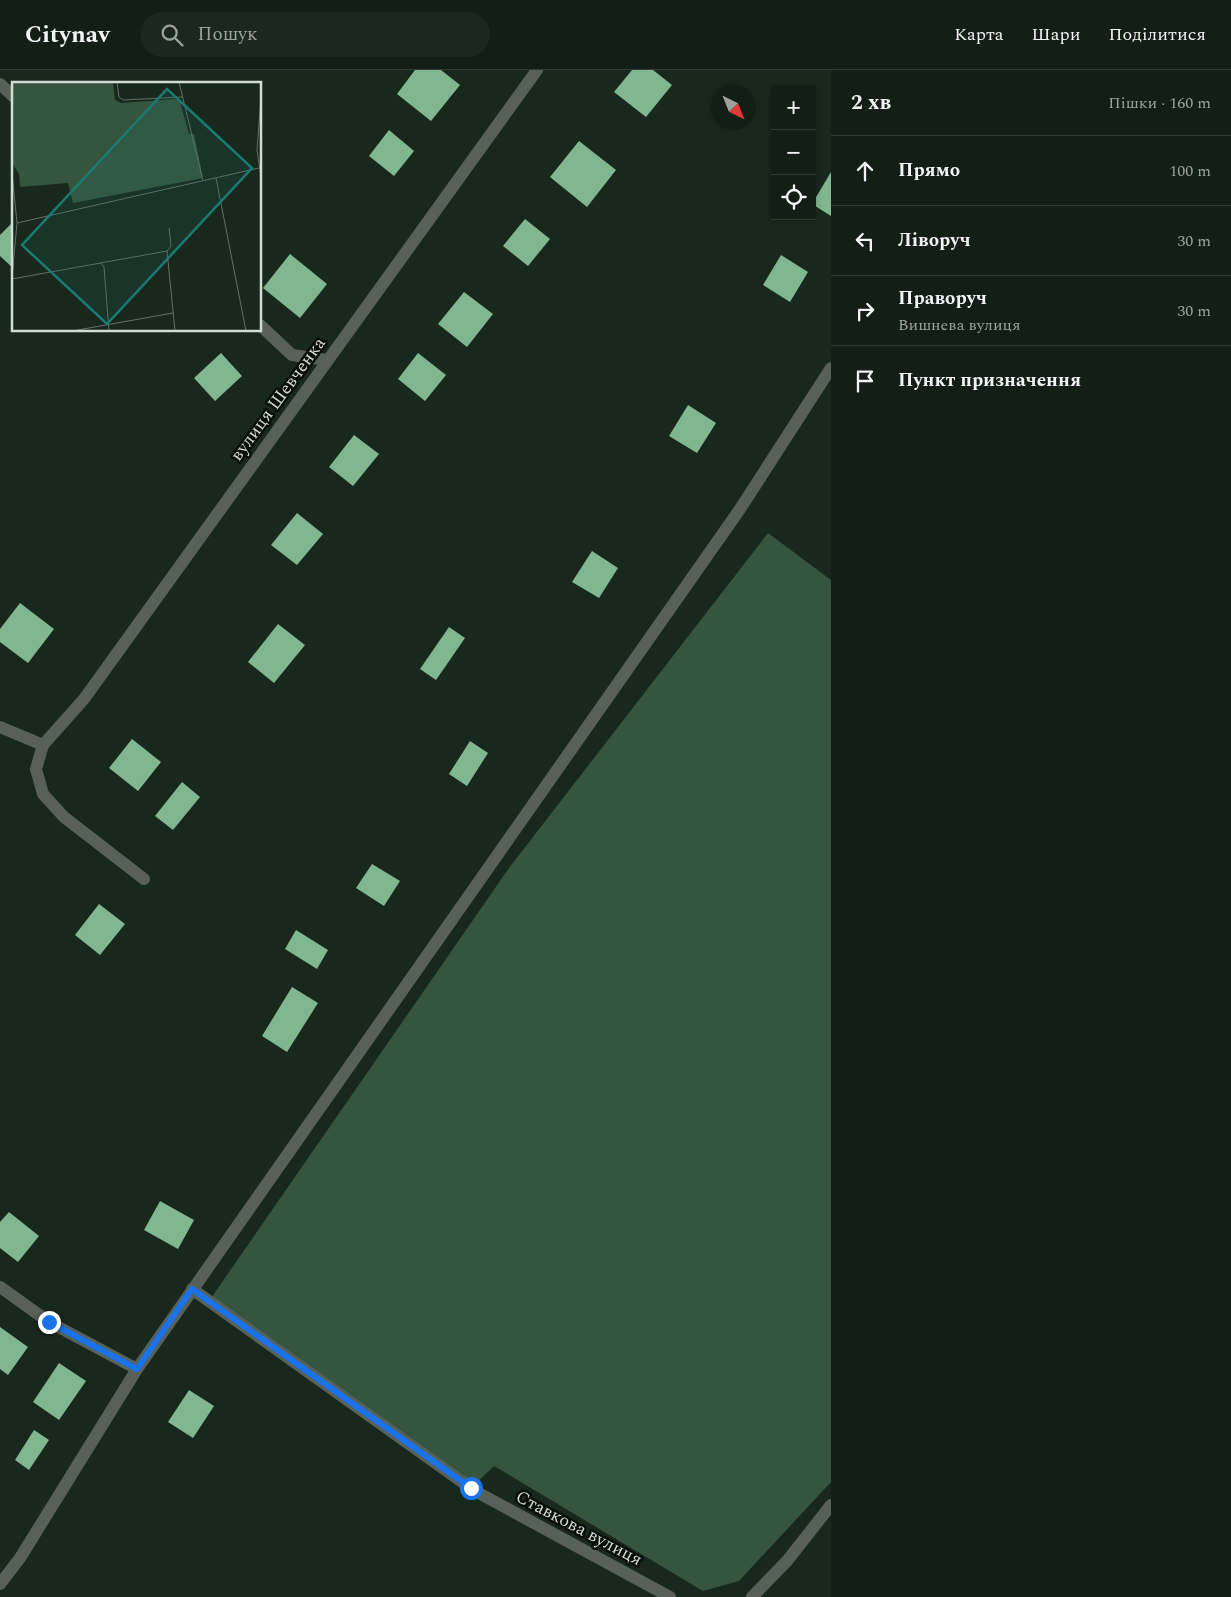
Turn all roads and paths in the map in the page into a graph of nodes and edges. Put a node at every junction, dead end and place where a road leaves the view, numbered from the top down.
1 (538, 70) edge
2 (0, 84) edge
3 (12, 95) edge
4 (261, 326) edge
5 (327, 360) junction
6 (831, 368) edge
7 (0, 727) edge
8 (43, 745) junction
9 (144, 879) dead end
10 (0, 1286) edge
11 (192, 1289) junction
12 (137, 1369) junction
13 (831, 1505) edge
14 (0, 1584) edge
15 (670, 1597) edge
16 (752, 1597) edge

1 - 5 street, вулиця Шевченка
2 - 3 street
4 - 5 street
5 - 8 street, вулиця Шевченка
6 - 11 street
7 - 8 street
8 - 9 street, вулиця Шевченка
10 - 12 street
11 - 12 street
11 - 15 street, Ставкова вулиця
12 - 14 street
13 - 16 street

